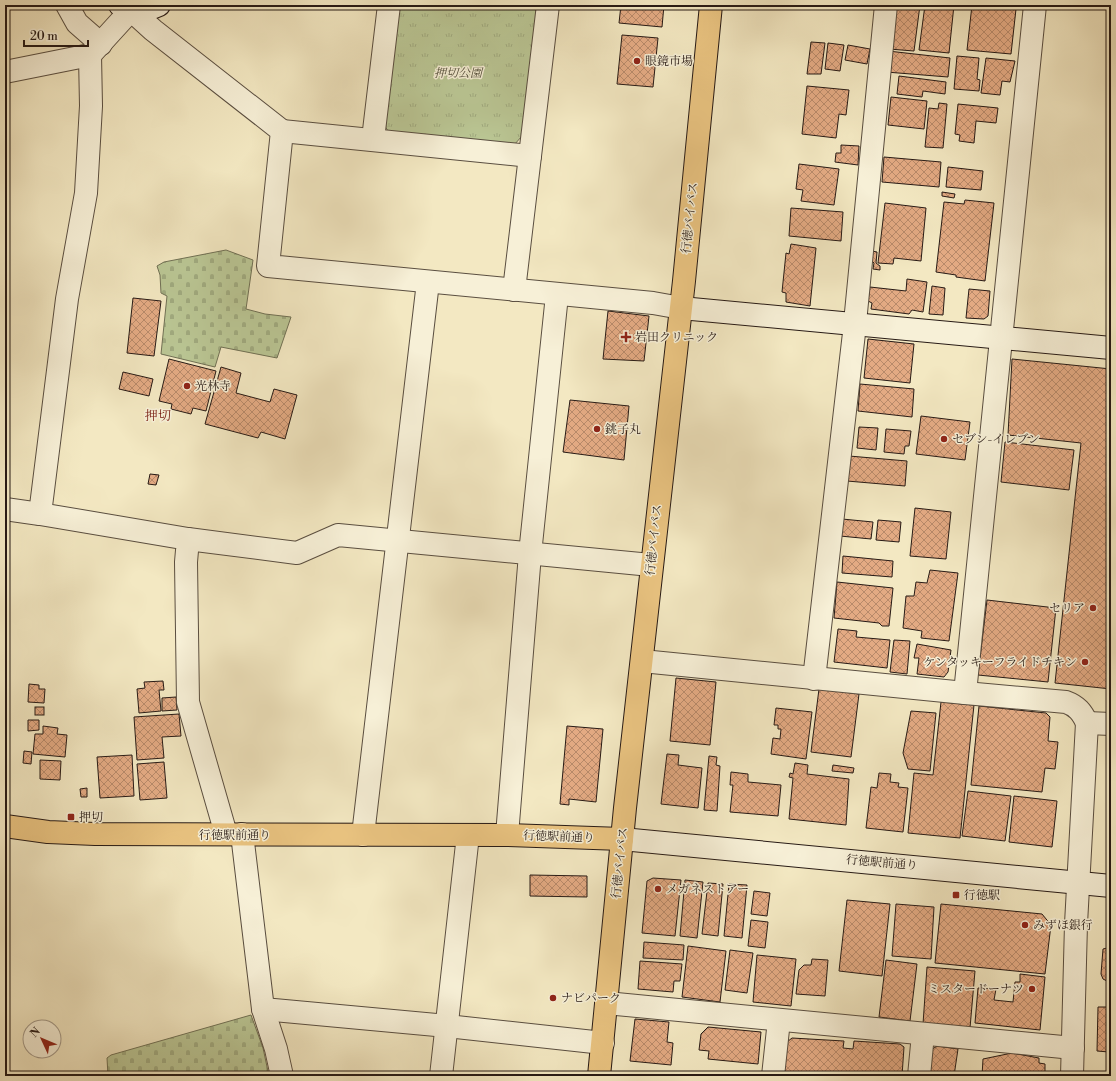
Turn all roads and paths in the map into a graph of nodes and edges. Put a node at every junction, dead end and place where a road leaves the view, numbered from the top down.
1 (67, 5) edge
2 (159, 5) edge
3 (389, 5) edge
4 (548, 5) edge
5 (711, 5) edge
6 (886, 5) edge
7 (1035, 5) edge
8 (126, 7) edge
9 (96, 49) junction
10 (5, 72) edge
11 (282, 131) junction
12 (373, 139) junction
13 (530, 156) junction
14 (428, 282) junction
15 (514, 290) junction
16 (557, 295) junction
17 (681, 308) junction
18 (855, 323) junction
19 (1000, 337) junction
20 (1111, 348) edge
21 (5, 509) edge
22 (40, 514) junction
23 (188, 539) junction
24 (398, 540) junction
25 (530, 554) junction
26 (651, 565) junction
27 (642, 661) junction
28 (814, 679) junction
29 (965, 694) junction
30 (1087, 723) junction
31 (1111, 724) edge
32 (5, 826) edge
33 (234, 834) junction
34 (363, 835) junction
35 (468, 835) junction
36 (507, 835) junction
37 (622, 839) junction
38 (1079, 882) junction
39 (1111, 886) edge
40 (606, 1003) junction
41 (263, 1009) junction
42 (779, 1020) junction
43 (447, 1026) junction
44 (923, 1034) junction
45 (603, 1043) junction
46 (1073, 1048) junction
47 (282, 1076) edge
48 (441, 1076) edge
49 (599, 1076) edge
50 (773, 1076) edge
51 (919, 1076) edge
52 (1072, 1076) edge

1 - 9 street
2 - 8 street
3 - 12 street
4 - 13 street
5 - 17 main road, 行徳バイパス
6 - 18 street
7 - 19 street
8 - 9 street
8 - 11 street
9 - 10 street
9 - 22 street
11 - 12 street
11 - 14 street
12 - 13 street
13 - 15 street
14 - 15 street
14 - 24 street
15 - 16 street
16 - 17 street
16 - 25 street
17 - 18 street
17 - 26 main road, 行徳バイパス
18 - 19 street
18 - 28 street
19 - 20 street
19 - 29 street
21 - 22 street
22 - 23 street
23 - 24 street
23 - 33 street
24 - 25 street
24 - 34 street
25 - 26 street
25 - 36 street
26 - 27 main road, 行徳バイパス
27 - 28 street
27 - 37 main road, 行徳バイパス
28 - 29 street
29 - 30 street
30 - 31 street
30 - 38 street
32 - 33 main road, 行徳駅前通り
33 - 34 main road, 行徳駅前通り
33 - 41 street
34 - 35 main road, 行徳駅前通り
35 - 36 main road, 行徳駅前通り
35 - 43 street
36 - 37 main road, 行徳駅前通り
37 - 38 street, 行徳駅前通り
37 - 40 main road, 行徳バイパス
38 - 39 street, 行徳駅前通り
38 - 46 street
40 - 42 street
40 - 45 main road, 行徳バイパス
41 - 43 street
41 - 47 street
42 - 44 street
42 - 50 street
43 - 45 street
43 - 48 street
44 - 46 street
44 - 51 street
45 - 49 main road, 行徳バイパス
46 - 52 street

